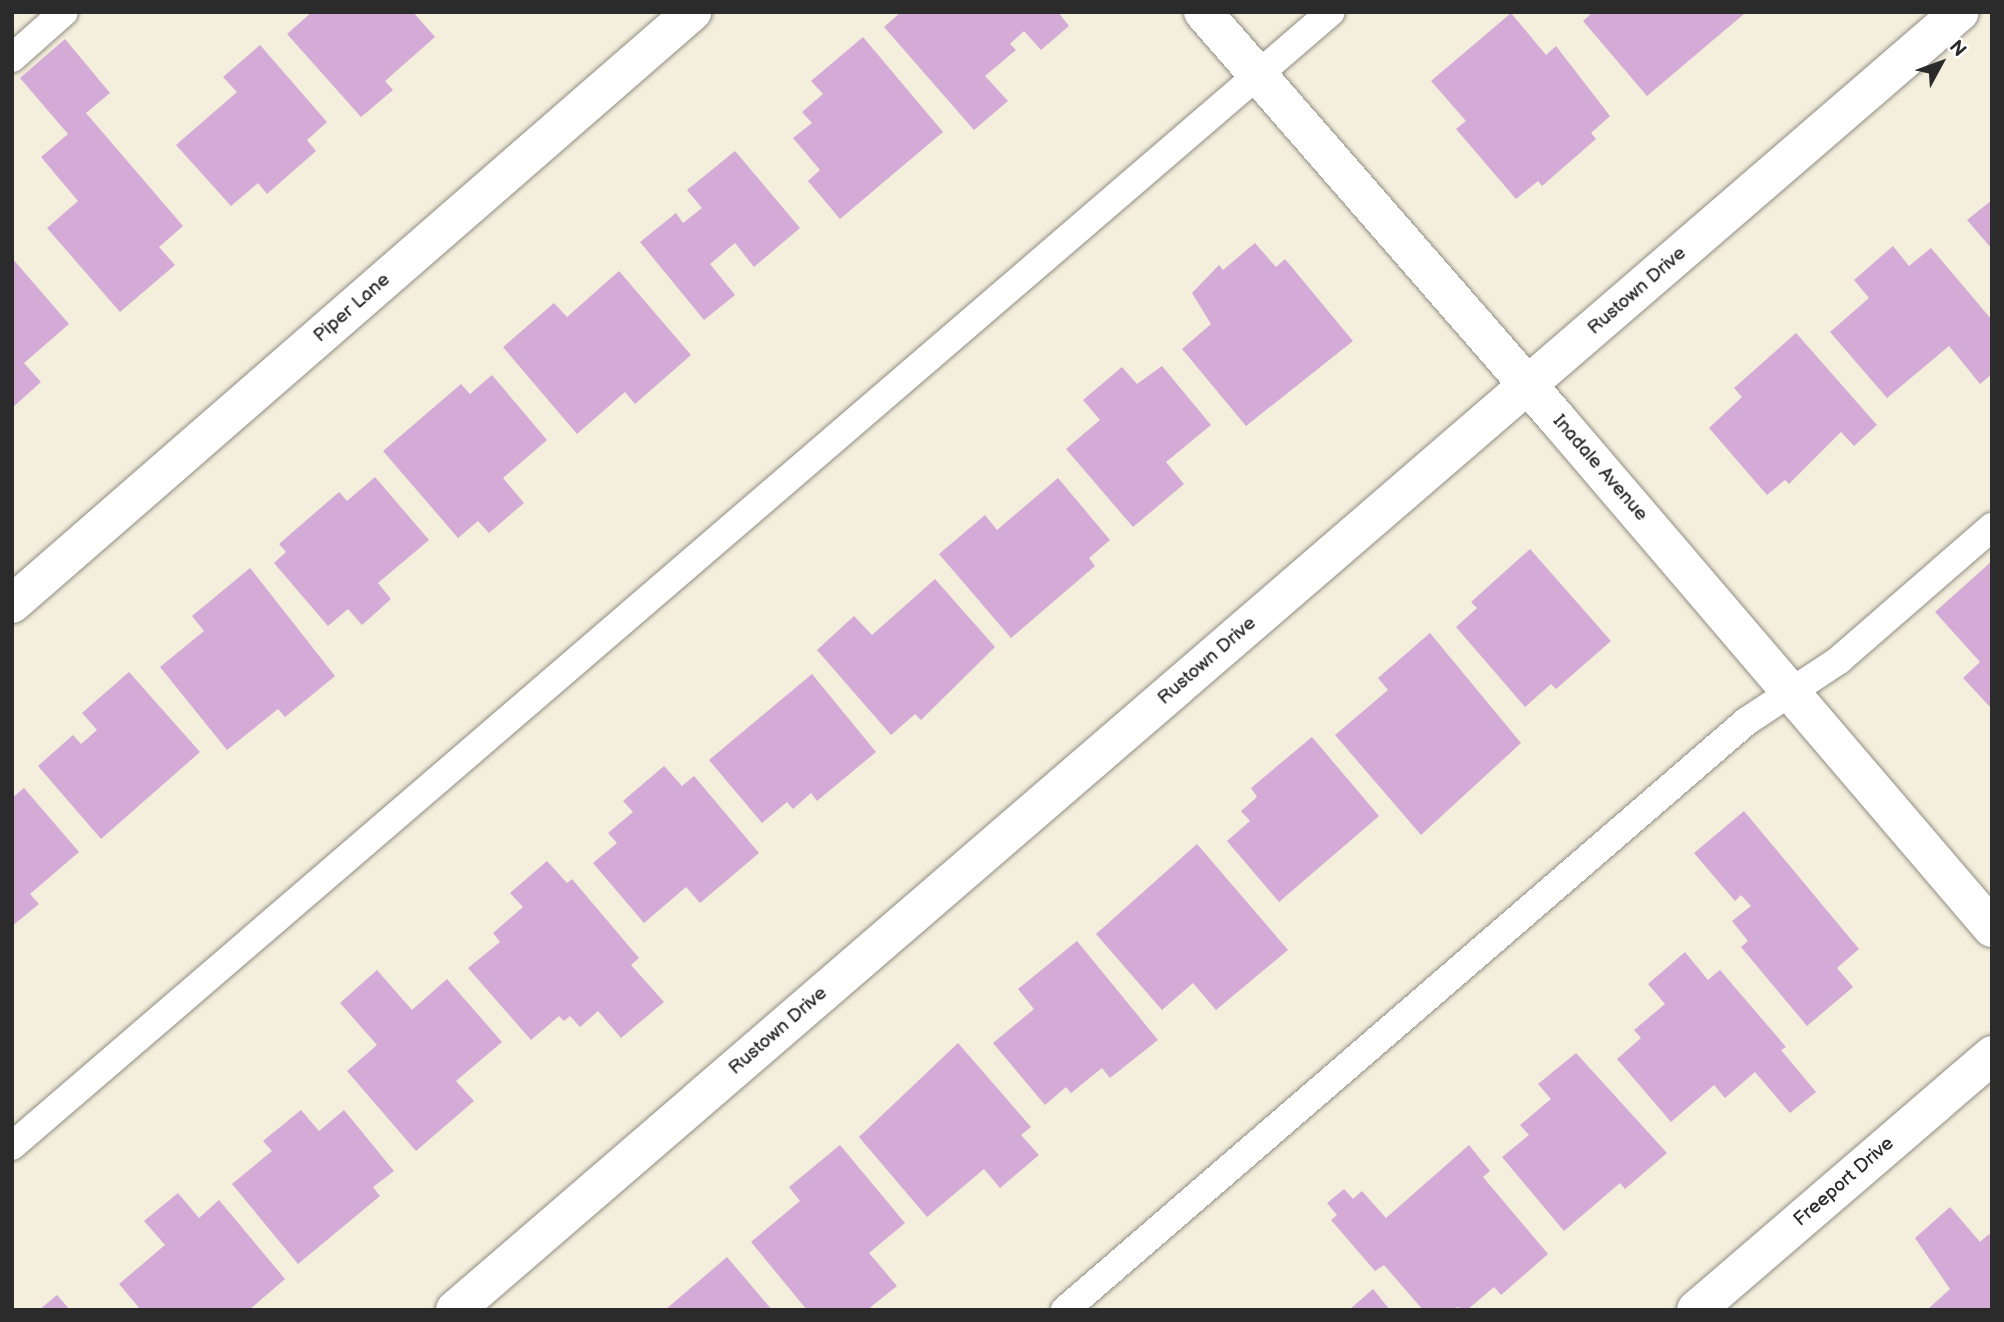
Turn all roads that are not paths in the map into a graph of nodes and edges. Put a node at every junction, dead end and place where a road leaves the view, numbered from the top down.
1 (64, 12) edge
2 (692, 12) edge
3 (1203, 12) edge
4 (1331, 12) edge
5 (1960, 12) edge
6 (12, 58) edge
7 (1257, 76) junction
8 (1527, 384) junction
9 (1992, 527) edge
10 (12, 604) edge
11 (1792, 692) junction
12 (1992, 928) edge
13 (1992, 1055) edge
14 (12, 1146) edge
15 (455, 1310) edge
16 (1065, 1310) edge
17 (1696, 1310) edge

1 - 6 lane
2 - 10 street, Piper Lane
3 - 7 street, Inadale Avenue
4 - 7 lane
5 - 8 street, Rustown Drive
7 - 8 street, Inadale Avenue
7 - 14 lane
8 - 11 street, Inadale Avenue
8 - 15 street, Rustown Drive
9 - 11 lane
11 - 12 street, Inadale Avenue
11 - 16 lane
13 - 17 street, Freeport Drive

